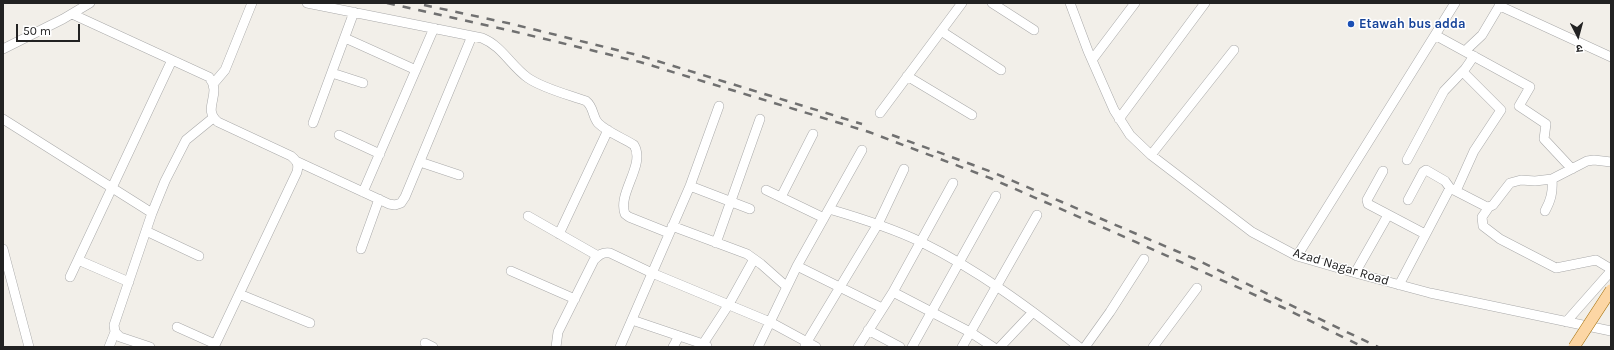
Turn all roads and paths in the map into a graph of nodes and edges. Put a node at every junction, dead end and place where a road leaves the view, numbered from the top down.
1 (90, 3) edge
2 (252, 3) edge
3 (307, 3) edge
4 (962, 3) edge
5 (992, 3) edge
6 (1070, 3) edge
7 (1135, 3) edge
8 (1205, 3) edge
9 (1455, 3) edge
10 (1501, 4) edge
11 (354, 12) junction
12 (72, 14) junction
13 (434, 28) junction
14 (1034, 30) dead end
15 (941, 31) junction
16 (1435, 34) junction
17 (472, 36) junction
18 (344, 38) junction
19 (3, 49) edge
20 (1234, 50) dead end
21 (1465, 51) junction
22 (1474, 56) junction
23 (1611, 57) edge
24 (172, 60) junction
25 (1092, 60) junction
26 (416, 70) junction
27 (1001, 70) dead end
28 (1463, 72) junction
29 (332, 73) junction
30 (907, 76) junction
31 (214, 83) junction
32 (363, 83) dead end
33 (719, 106) dead end
34 (880, 113) dead end
35 (972, 115) dead end
36 (213, 118) junction
37 (3, 119) edge
38 (760, 119) dead end
39 (1119, 119) junction
40 (313, 123) dead end
41 (608, 130) junction
42 (813, 134) dead end
43 (339, 135) dead end
44 (862, 150) dead end
45 (380, 154) junction
46 (1151, 155) junction
47 (1407, 160) dead end
48 (296, 161) junction
49 (420, 162) junction
50 (1611, 162) edge
51 (904, 169) dead end
52 (1572, 169) junction
53 (1383, 171) dead end
54 (459, 175) dead end
55 (1552, 179) junction
56 (953, 183) dead end
57 (690, 186) junction
58 (112, 188) junction
59 (1453, 189) junction
60 (766, 190) dead end
61 (363, 192) junction
62 (996, 196) dead end
63 (781, 197) junction
64 (379, 199) junction
65 (1408, 200) dead end
66 (731, 201) junction
67 (1489, 207) junction
68 (750, 209) dead end
69 (829, 209) junction
70 (1544, 211) dead end
71 (152, 213) junction
72 (1037, 215) dead end
73 (1388, 215) junction
74 (528, 216) dead end
75 (824, 218) junction
76 (878, 224) junction
77 (671, 229) junction
78 (146, 231) junction
79 (559, 234) junction
80 (1425, 234) junction
81 (920, 242) junction
82 (716, 243) junction
83 (3, 249) edge
84 (362, 249) dead end
85 (199, 256) dead end
86 (598, 256) junction
87 (1297, 256) junction
88 (754, 259) junction
89 (1144, 259) dead end
90 (78, 260) junction
91 (959, 262) junction
92 (797, 266) junction
93 (1611, 270) edge
94 (511, 271) dead end
95 (652, 273) junction
96 (1355, 273) junction
97 (70, 277) dead end
98 (129, 282) junction
99 (1399, 285) junction
100 (996, 286) junction
101 (787, 287) junction
102 (842, 287) junction
103 (1197, 288) dead end
104 (1611, 290) edge
105 (893, 292) junction
106 (239, 294) junction
107 (575, 299) junction
108 (729, 304) junction
109 (882, 308) junction
110 (1033, 312) junction
111 (932, 313) junction
112 (632, 320) junction
113 (770, 322) junction
114 (1566, 322) junction
115 (310, 323) dead end
116 (177, 327) dead end
117 (868, 330) junction
118 (1611, 331) edge
119 (115, 332) junction
120 (970, 332) junction
121 (679, 336) junction
122 (806, 344) edge
123 (215, 346) edge
124 (704, 346) edge
125 (29, 347) edge
126 (109, 347) edge
127 (150, 347) edge
128 (556, 347) edge
129 (620, 347) edge
130 (673, 347) edge
131 (758, 347) edge
132 (816, 347) edge
133 (858, 347) edge
134 (900, 347) edge
135 (912, 347) edge
136 (962, 347) edge
137 (993, 347) edge
138 (1000, 347) edge
139 (1079, 347) edge
140 (1085, 347) edge
141 (1153, 347) edge
142 (1574, 347) edge

1 - 12 street
2 - 31 street
3 - 11 street
4 - 15 street
5 - 14 street
6 - 25 street, Azad Nagar Road
7 - 25 street
8 - 39 street
9 - 16 street
10 - 21 street
10 - 23 street
11 - 13 street
11 - 18 street
12 - 19 street
12 - 24 street
13 - 17 street
13 - 26 street
15 - 27 street
15 - 30 street
16 - 21 street
16 - 87 street
17 - 41 street
17 - 49 street
18 - 26 street
18 - 29 street
20 - 46 street
21 - 22 street
22 - 28 street
22 - 52 street
24 - 31 street
24 - 58 street
25 - 39 street, Azad Nagar Road
26 - 45 street
28 - 47 street
28 - 59 street
29 - 32 street
29 - 40 street
30 - 34 street
30 - 35 street
31 - 36 street
33 - 57 street
36 - 48 street
36 - 71 street
37 - 58 street
38 - 66 street
39 - 46 street, Azad Nagar Road
41 - 77 street
41 - 79 street
42 - 63 street
43 - 45 street
44 - 69 street
45 - 61 street
46 - 87 street, Azad Nagar Road
48 - 61 street
48 - 106 street
49 - 54 street
49 - 64 street
50 - 52 street
51 - 76 street
52 - 55 street
53 - 73 street
55 - 67 street
55 - 70 street
56 - 81 street
57 - 66 street
57 - 77 street
58 - 71 street
58 - 90 street
59 - 65 street
59 - 67 street
59 - 80 street
60 - 63 street
61 - 64 street
62 - 91 street
63 - 75 street
64 - 84 street
66 - 68 street
66 - 82 street
67 - 93 street
69 - 75 street
69 - 76 street
71 - 78 street
72 - 100 street
73 - 80 street
73 - 96 street
74 - 79 street
75 - 92 street
76 - 81 street
76 - 102 street
77 - 82 street
77 - 95 street
78 - 85 street
78 - 98 street
79 - 86 street
80 - 99 street
81 - 91 street
81 - 105 street
82 - 88 street
83 - 125 street
86 - 95 street
86 - 107 street
87 - 96 street, Azad Nagar Road
88 - 101 street
88 - 108 street
89 - 140 street
90 - 97 street
90 - 98 street
91 - 100 street
91 - 111 street
92 - 101 street
92 - 102 street
93 - 114 street
94 - 107 street
95 - 108 street
95 - 112 street
96 - 99 street, Azad Nagar Road
98 - 119 street
99 - 114 street, Azad Nagar Road
100 - 110 street
100 - 120 street
101 - 113 street
102 - 109 street
102 - 122 street
103 - 141 street
104 - 142 main road, bridge
105 - 109 street
105 - 111 street
106 - 115 street
106 - 123 street
107 - 128 street
108 - 113 street
108 - 124 street
109 - 117 street
110 - 138 street
110 - 139 street
111 - 120 street
111 - 135 street
112 - 121 street
112 - 129 street
113 - 122 street
113 - 131 street
114 - 118 street, Azad Nagar Road
116 - 123 street
117 - 133 street
117 - 134 street
119 - 126 street
119 - 127 street
120 - 136 street
120 - 137 street
121 - 124 street
121 - 130 street
122 - 132 street

